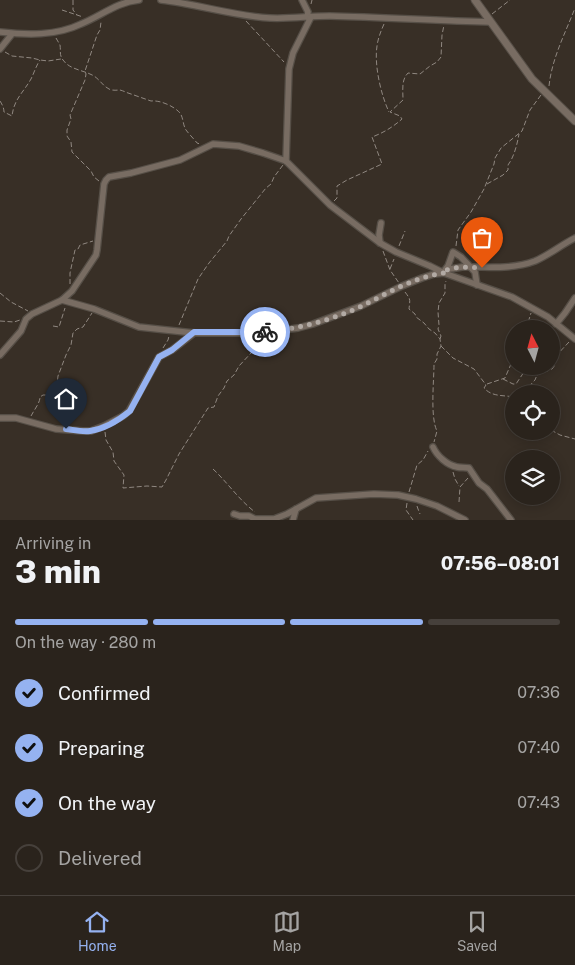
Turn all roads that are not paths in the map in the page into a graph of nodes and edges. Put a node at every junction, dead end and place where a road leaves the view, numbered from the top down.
1 (139, 0) edge
2 (161, 0) edge
3 (302, 0) edge
4 (475, 0) edge
5 (309, 17) junction
6 (490, 22) junction
7 (0, 32) edge
8 (12, 34) junction
9 (2, 50) edge
10 (575, 121) edge
11 (286, 161) junction
12 (381, 224) dead end
13 (575, 238) edge
14 (380, 243) junction
15 (470, 267) junction
16 (445, 272) junction
17 (477, 285) junction
18 (575, 298) edge
19 (66, 299) junction
20 (550, 320) edge
21 (559, 320) edge
22 (560, 327) edge
23 (194, 332) junction
24 (574, 338) edge
25 (0, 355) edge
26 (0, 418) edge
27 (433, 447) road end
28 (296, 509) junction
29 (234, 514) dead end
30 (262, 520) edge
31 (293, 520) edge
32 (465, 520) edge
33 (512, 520) edge

1 - 8 street
2 - 5 street
3 - 5 street
4 - 6 street
5 - 6 street
5 - 11 street
6 - 10 street
7 - 8 street
8 - 9 street
11 - 14 street
11 - 19 street
12 - 14 street
13 - 15 street
14 - 16 street
15 - 16 street
15 - 16 street
15 - 17 street
16 - 17 street
16 - 23 street
17 - 20 street
18 - 21 street
19 - 23 street
19 - 25 street
22 - 24 street
23 - 26 street
27 - 33 street
28 - 30 street
28 - 31 street
28 - 32 street
29 - 30 street

